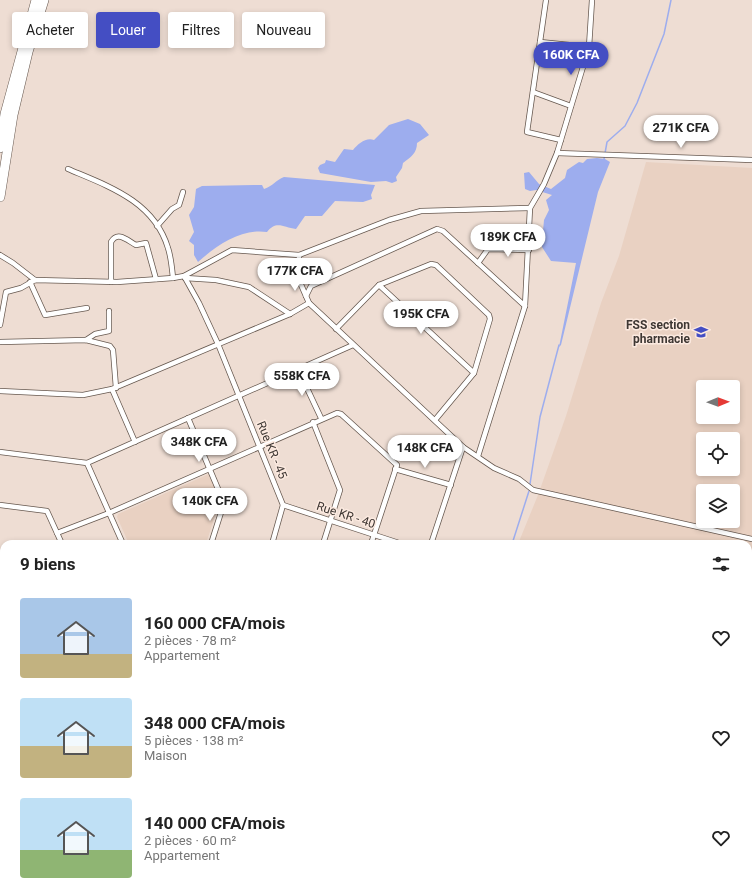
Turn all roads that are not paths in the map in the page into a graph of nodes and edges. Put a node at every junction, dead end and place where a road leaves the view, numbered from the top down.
1 (36, 0) edge
2 (44, 0) edge
3 (546, 0) edge
4 (592, 0) edge
5 (540, 42) junction
6 (589, 47) junction
7 (533, 92) junction
8 (571, 106) junction
9 (9, 114) junction
10 (1, 136) edge
11 (561, 140) junction
12 (0, 148) edge
13 (557, 153) junction
14 (752, 160) edge
15 (68, 169) dead end
16 (183, 192) dead end
17 (0, 197) edge
18 (530, 208) junction
19 (157, 226) junction
20 (530, 250) junction
21 (0, 255) edge
22 (299, 255) junction
23 (478, 263) junction
24 (184, 277) junction
25 (156, 278) junction
26 (173, 278) junction
27 (35, 280) junction
28 (30, 282) junction
29 (111, 282) junction
30 (379, 285) junction
31 (306, 296) junction
32 (309, 303) junction
33 (526, 306) junction
34 (87, 308) dead end
35 (109, 311) dead end
36 (290, 314) junction
37 (0, 325) edge
38 (336, 329) junction
39 (86, 340) junction
40 (0, 342) edge
41 (218, 344) junction
42 (353, 345) junction
43 (298, 369) junction
44 (474, 373) junction
45 (114, 389) junction
46 (0, 391) edge
47 (238, 396) junction
48 (188, 418) junction
49 (321, 418) junction
50 (434, 420) junction
51 (313, 422) junction
52 (135, 442) junction
53 (259, 445) junction
54 (463, 447) junction
55 (0, 452) edge
56 (478, 456) junction
57 (87, 463) junction
58 (210, 467) junction
59 (395, 469) junction
60 (450, 485) junction
61 (0, 505) edge
62 (283, 505) junction
63 (109, 513) junction
64 (330, 520) junction
65 (57, 533) junction
66 (374, 535) junction
67 (752, 539) edge
68 (60, 540) edge
69 (121, 540) edge
70 (212, 540) edge
71 (273, 540) edge
72 (324, 540) edge
73 (372, 540) edge
74 (390, 540) edge
75 (432, 540) edge

1 - 9 highway
2 - 9 highway
3 - 5 street
4 - 6 street
5 - 6 street
5 - 7 street
6 - 8 street
7 - 8 street
7 - 11 street
8 - 11 street
9 - 10 highway
9 - 17 highway
10 - 12 highway
11 - 13 street
13 - 14 street
13 - 18 street
15 - 19 street
16 - 19 street
18 - 20 street
18 - 22 street
19 - 26 street
20 - 23 street
20 - 33 street
21 - 27 street
22 - 24 street
22 - 31 street
23 - 31 street
23 - 33 street
24 - 26 street
24 - 36 street
24 - 41 street, Rue KR - 45
25 - 26 street
25 - 29 street
25 - 29 street
27 - 28 street
27 - 29 street
28 - 34 street
28 - 37 street
30 - 38 street
30 - 44 street
30 - 44 street
31 - 32 street
32 - 36 street
32 - 38 street
33 - 56 street
35 - 39 street
36 - 41 street
38 - 42 street
39 - 40 street
39 - 45 street
41 - 45 street
41 - 47 street, Rue KR - 45
42 - 43 street
42 - 50 street
43 - 47 street
43 - 49 street
44 - 50 street
45 - 46 street
45 - 52 street
47 - 48 street
47 - 53 street, Rue KR - 45
48 - 52 street
48 - 58 street
49 - 51 street
49 - 59 street
50 - 54 street
51 - 53 street
51 - 64 street
52 - 57 street
53 - 58 street
53 - 62 street, Rue KR - 45
54 - 56 street
54 - 60 street
55 - 57 street
56 - 67 street
57 - 63 street
58 - 63 street
58 - 70 street
59 - 60 street
59 - 66 street
60 - 75 street
61 - 65 street
62 - 64 street, Rue KR - 40
62 - 71 street
63 - 65 street
63 - 69 street
64 - 66 street, Rue KR - 40
64 - 72 street
65 - 68 street
66 - 73 street
66 - 74 street, Rue KR - 40

